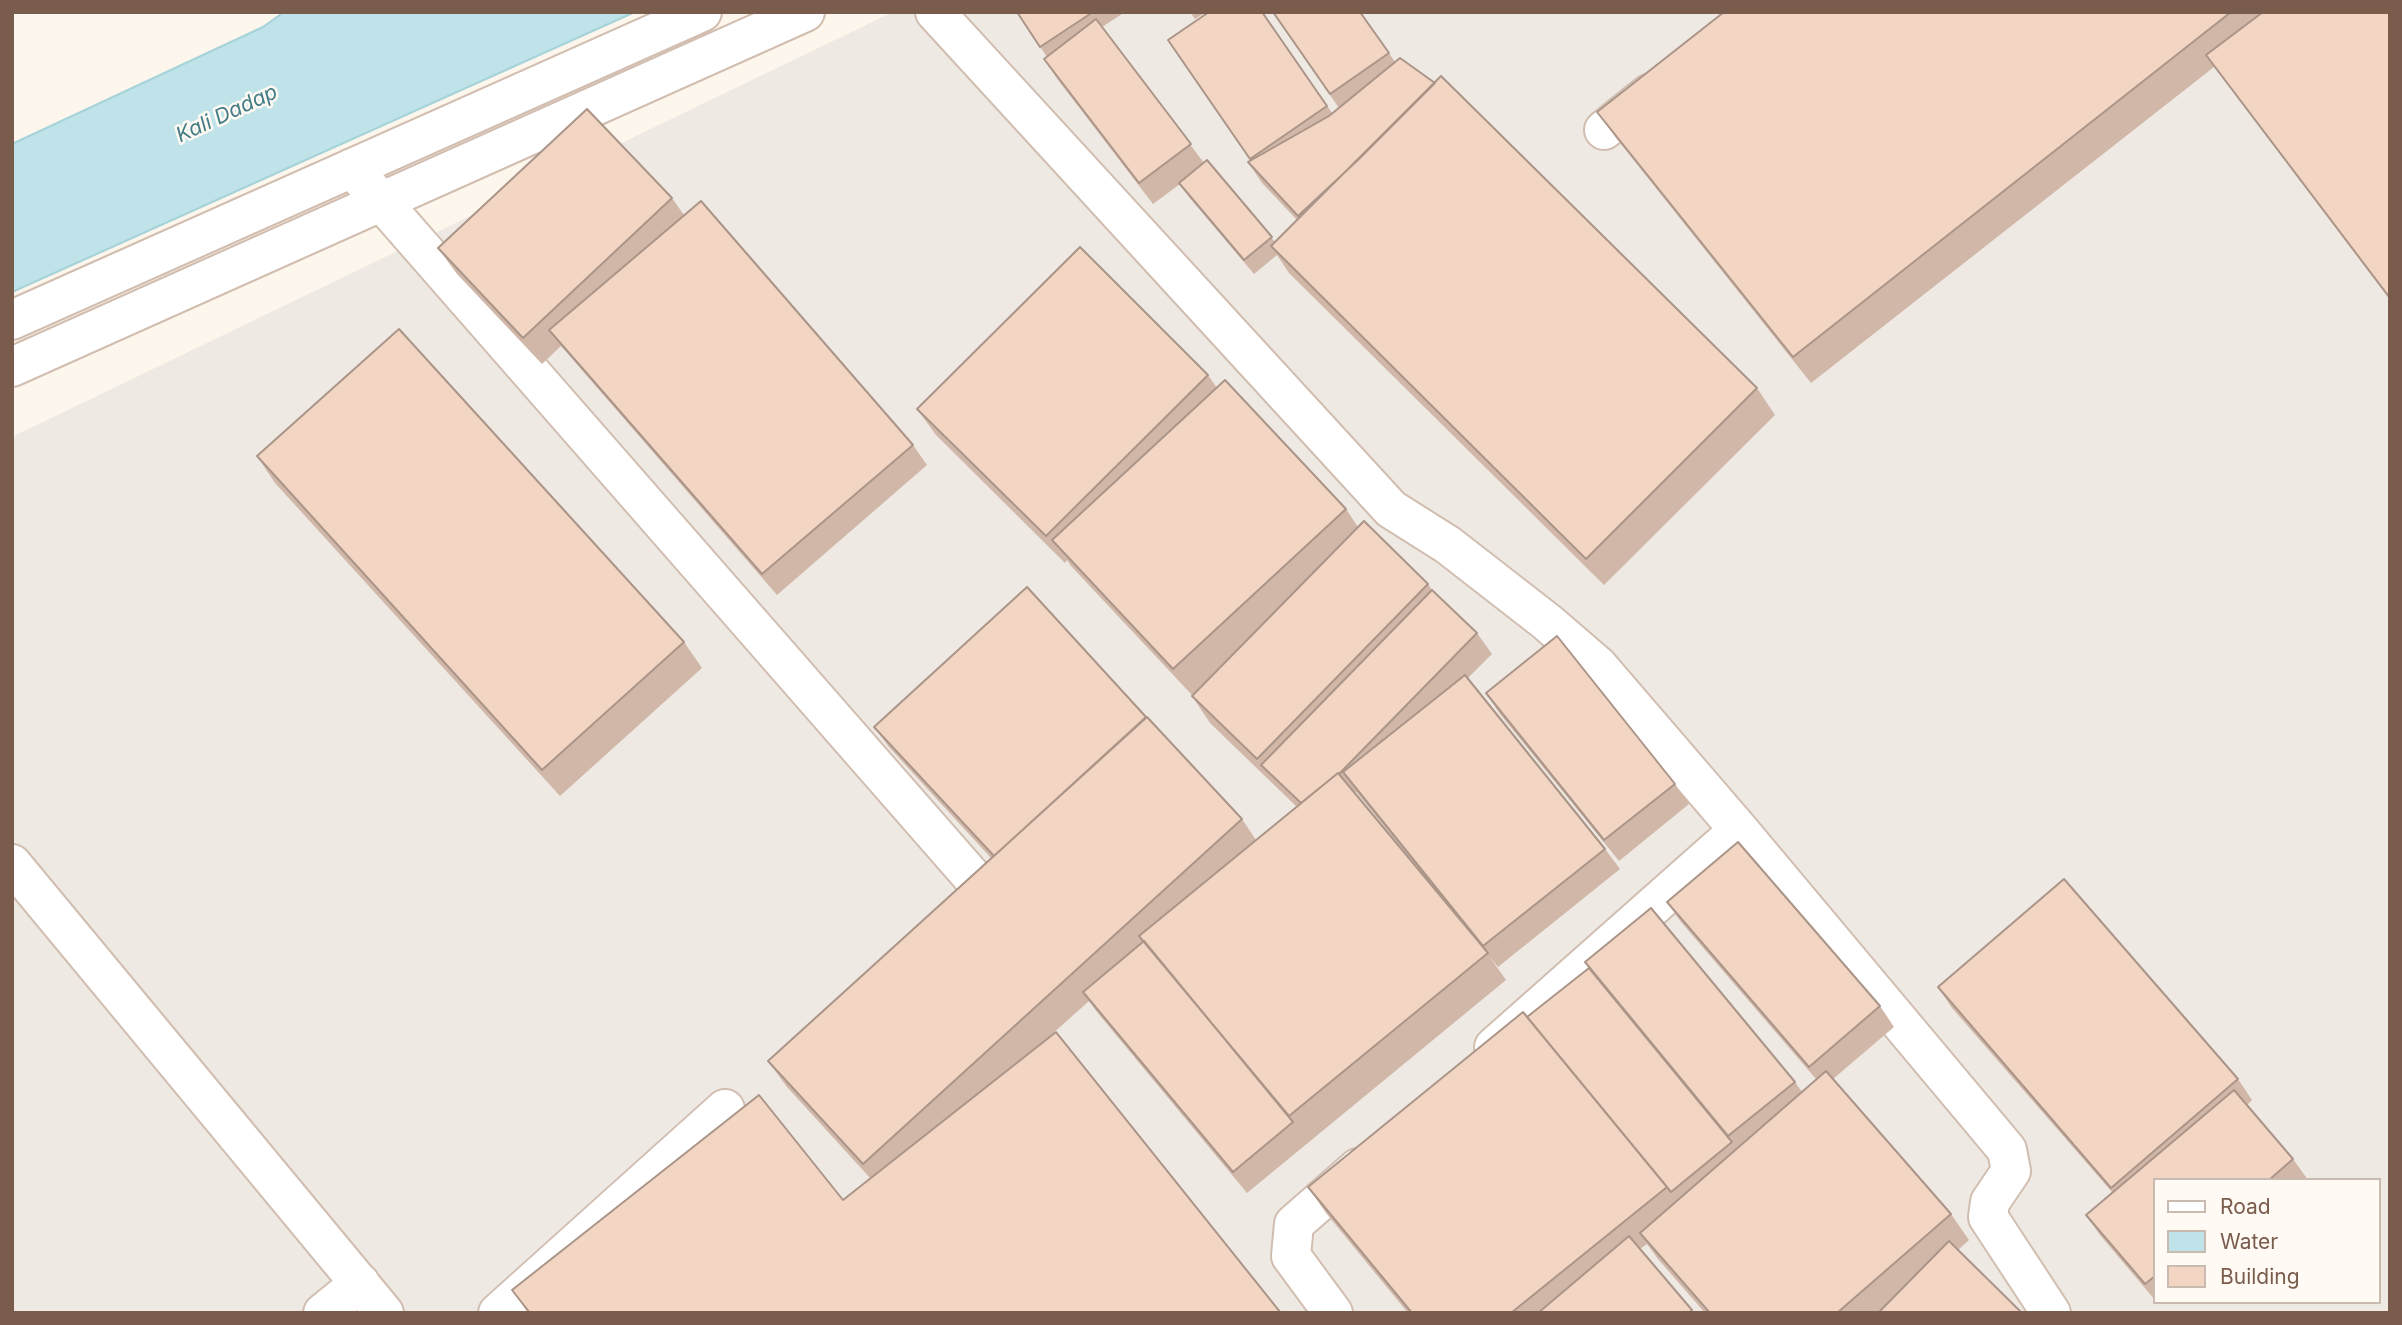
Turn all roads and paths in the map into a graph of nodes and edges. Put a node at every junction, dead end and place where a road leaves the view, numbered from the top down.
1 (702, 12) edge
2 (805, 12) edge
3 (934, 12) edge
4 (1678, 71) edge
5 (1604, 130) edge
6 (352, 168) junction
7 (384, 202) junction
8 (12, 320) edge
9 (12, 367) edge
10 (1739, 830) junction
11 (12, 864) edge
12 (987, 894) edge
13 (1470, 1068) edge
14 (725, 1109) dead end
15 (1387, 1141) edge
16 (359, 1283) junction
17 (323, 1313) edge
18 (384, 1313) edge
19 (498, 1313) edge
20 (1333, 1313) edge
21 (2052, 1313) edge

1 - 6 lane
2 - 7 lane
3 - 10 lane
4 - 5 lane
6 - 7 lane
6 - 8 lane
7 - 9 lane
7 - 12 lane
10 - 13 lane
10 - 21 lane
11 - 16 lane
14 - 19 lane
15 - 20 lane
16 - 17 lane
16 - 18 lane

